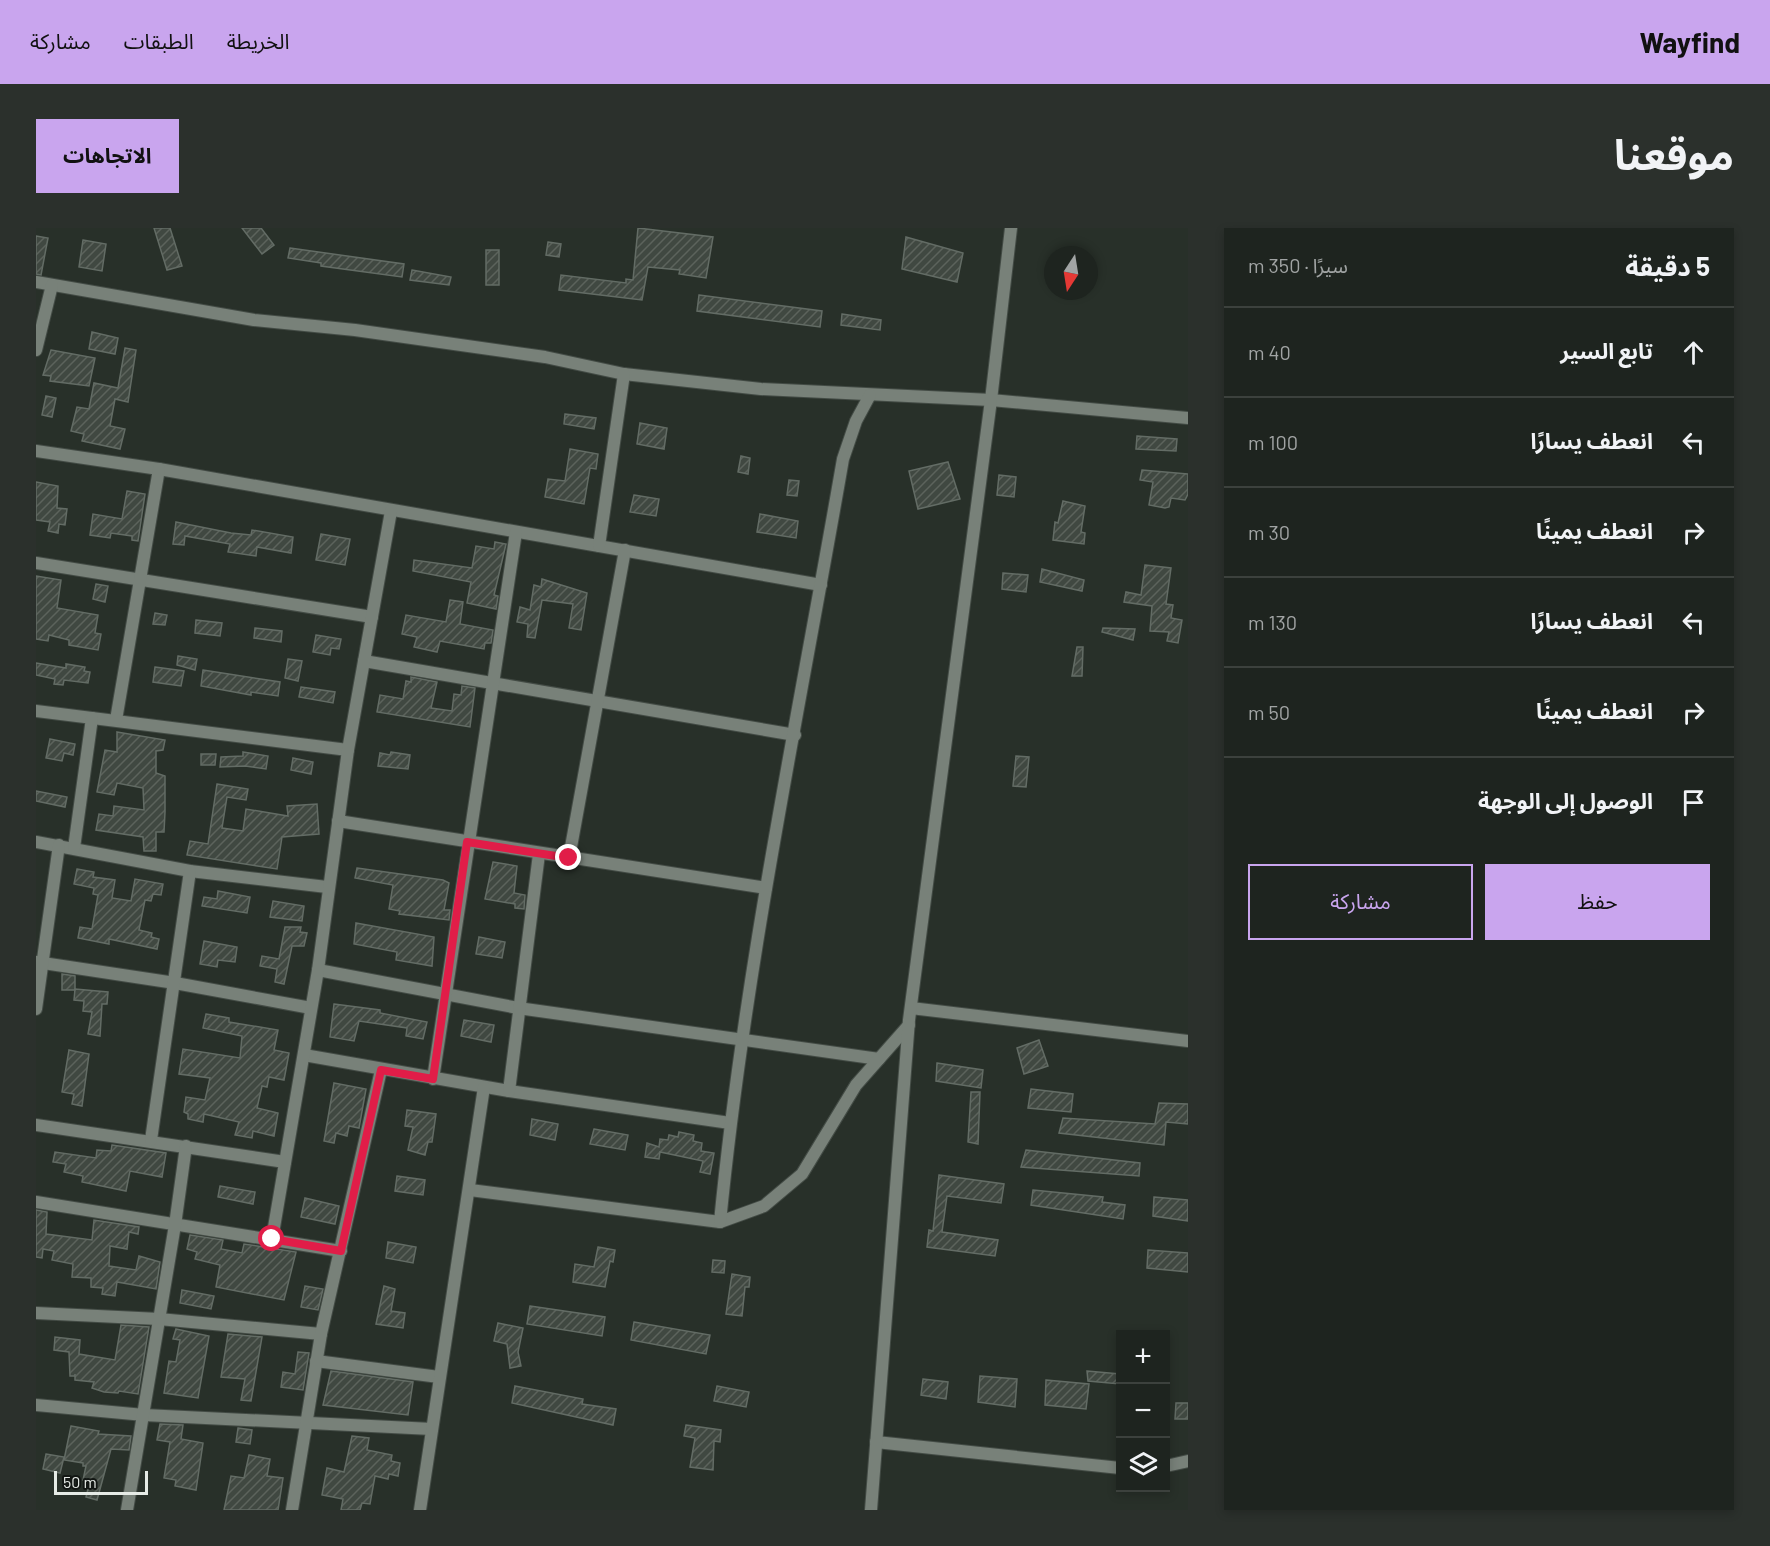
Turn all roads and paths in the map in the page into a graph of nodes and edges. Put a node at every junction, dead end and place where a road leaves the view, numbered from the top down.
1 (1011, 228) edge
2 (36, 282) edge
3 (52, 285) junction
4 (36, 350) edge
5 (624, 374) junction
6 (870, 394) junction
7 (991, 400) junction
8 (1188, 418) edge
9 (36, 451) edge
10 (159, 469) junction
11 (392, 511) junction
12 (516, 532) junction
13 (599, 546) junction
14 (625, 550) junction
15 (36, 563) edge
16 (140, 578) junction
17 (821, 585) junction
18 (372, 617) junction
19 (364, 662) junction
20 (493, 685) junction
21 (596, 703) junction
22 (36, 711) edge
23 (92, 718) junction
24 (116, 720) junction
25 (795, 735) junction
26 (348, 750) junction
27 (338, 821) junction
28 (36, 842) edge
29 (467, 842) junction
30 (59, 845) junction
31 (74, 848) junction
32 (539, 854) junction
33 (569, 858) junction
34 (190, 871) junction
35 (327, 887) junction
36 (766, 888) junction
37 (39, 962) edge
38 (318, 970) junction
39 (175, 982) junction
40 (444, 996) junction
41 (311, 1008) junction
42 (518, 1008) junction
43 (911, 1008) junction
44 (36, 1009) edge
45 (909, 1025) junction
46 (743, 1041) junction
47 (1188, 1041) edge
48 (304, 1055) junction
49 (879, 1059) junction
50 (381, 1070) junction
51 (433, 1079) junction
52 (484, 1087) junction
53 (509, 1091) junction
54 (730, 1123) junction
55 (36, 1125) edge
56 (151, 1140) junction
57 (186, 1146) junction
58 (285, 1162) junction
59 (470, 1190) junction
60 (36, 1202) edge
61 (720, 1222) junction
62 (175, 1225) junction
63 (272, 1239) junction
64 (341, 1251) junction
65 (36, 1313) edge
66 (159, 1319) junction
67 (321, 1334) junction
68 (316, 1361) junction
69 (439, 1377) junction
70 (36, 1406) edge
71 (144, 1414) junction
72 (306, 1422) junction
73 (432, 1429) junction
74 (876, 1442) junction
75 (1188, 1461) edge
76 (1170, 1465) edge
77 (1116, 1468) edge
78 (127, 1510) edge
79 (292, 1510) edge
80 (420, 1510) edge
81 (871, 1510) edge

1 - 7 street
2 - 3 street
3 - 4 street
3 - 5 street
5 - 6 street
5 - 13 street
6 - 7 street
6 - 17 street
7 - 8 street
7 - 43 street
9 - 10 street
10 - 11 street
10 - 16 street
11 - 12 street
11 - 18 street
12 - 13 street
12 - 20 street
13 - 14 street
14 - 17 street
14 - 21 street
15 - 16 street
16 - 18 street
16 - 24 street
17 - 25 street
18 - 19 street
19 - 20 street
19 - 26 street
20 - 21 street
20 - 29 street
21 - 25 street
21 - 33 street
22 - 23 street
23 - 24 street
23 - 31 street
24 - 26 street
25 - 36 street
26 - 27 street
27 - 29 street
27 - 35 street
28 - 30 street
29 - 32 street
29 - 40 street
30 - 31 street
30 - 37 street
31 - 34 street
32 - 33 street
32 - 42 street
33 - 36 street
34 - 35 street
34 - 39 street
35 - 38 street
36 - 46 street
37 - 39 street
37 - 44 street
38 - 40 street
38 - 41 street
39 - 41 street
39 - 56 street
40 - 42 street
40 - 51 street
41 - 48 street
42 - 46 street
42 - 53 street
43 - 45 street
43 - 47 street
45 - 49 street
45 - 74 street
46 - 49 street
46 - 54 street
48 - 50 street
48 - 58 street
49 - 61 street
50 - 51 street
50 - 64 street
51 - 52 street
52 - 53 street
52 - 59 street
53 - 54 street
54 - 61 street
55 - 56 street
56 - 57 street
57 - 58 street
57 - 62 street
58 - 63 street
59 - 61 street
59 - 69 street
60 - 62 street
62 - 63 street
62 - 66 street
63 - 64 street
64 - 67 street
65 - 66 street
66 - 67 street
66 - 71 street
67 - 68 street
68 - 69 street
68 - 72 street
69 - 73 street
70 - 71 street
71 - 72 street
71 - 78 street
72 - 73 street
72 - 79 street
73 - 80 street
74 - 77 street
74 - 81 street
75 - 76 street

